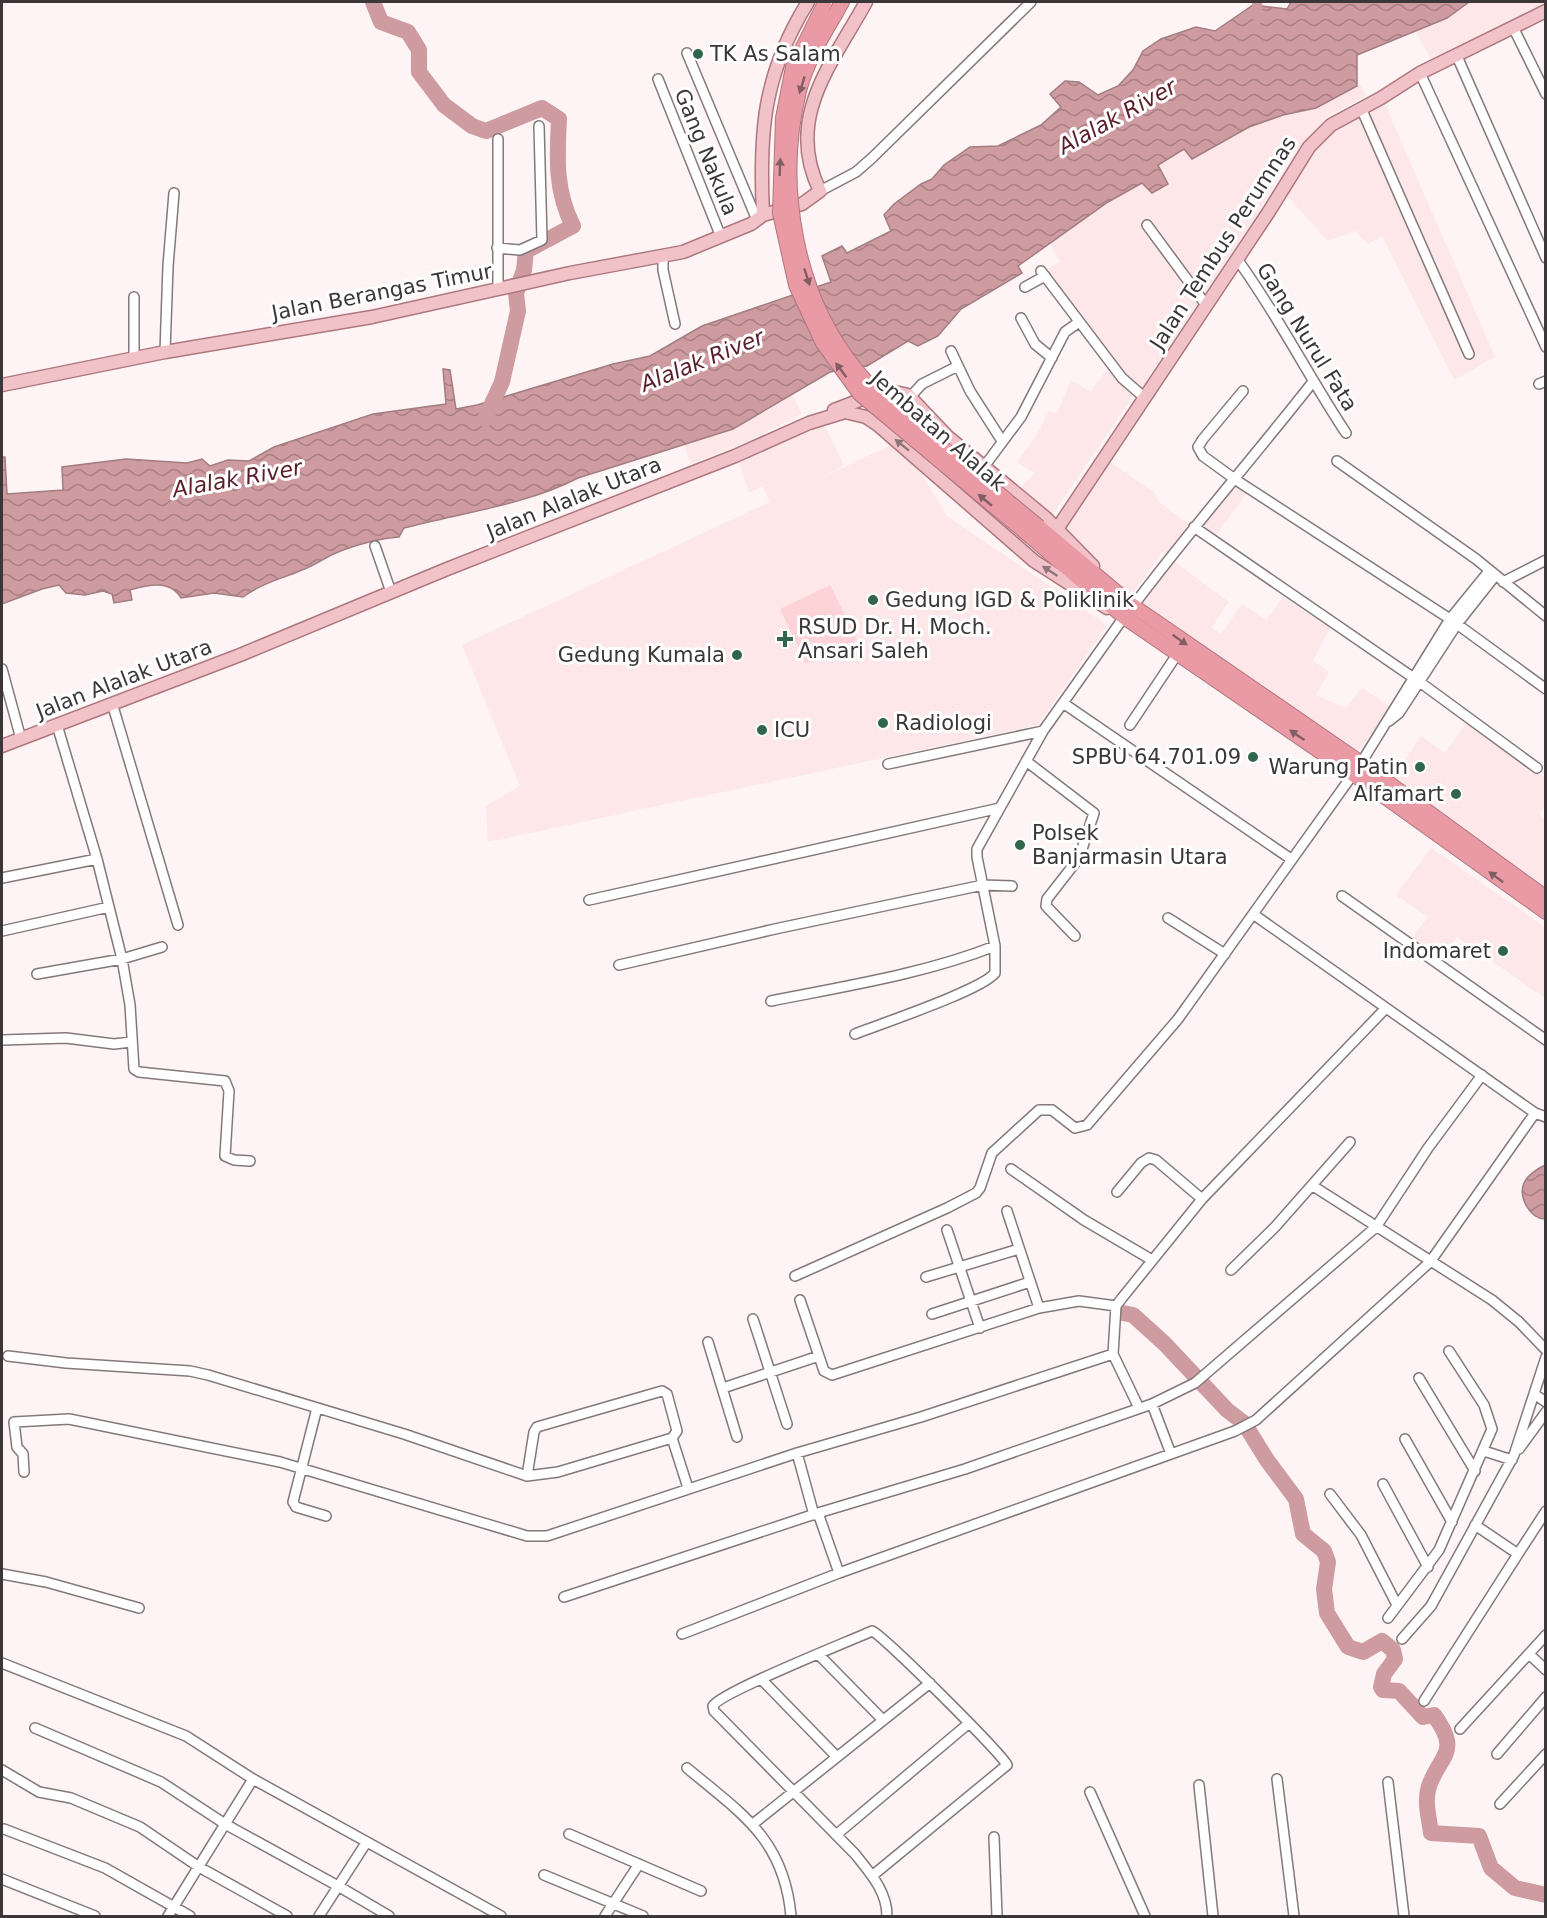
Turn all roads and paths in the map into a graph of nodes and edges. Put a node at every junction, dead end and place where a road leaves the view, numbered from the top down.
1 (808, 2) edge
2 (866, 2) edge
3 (1031, 2) edge
4 (832, 6) edge
5 (1545, 11) edge
6 (1513, 27) junction
7 (687, 53) dead end
8 (1456, 54) junction
9 (1420, 73) junction
10 (658, 79) dead end
11 (1545, 93) edge
12 (1361, 108) junction
13 (539, 126) dead end
14 (498, 139) dead end
15 (820, 191) junction
16 (174, 193) dead end
17 (760, 218) junction
18 (1148, 225) dead end
19 (722, 237) junction
20 (497, 249) junction
21 (663, 256) junction
22 (1545, 258) edge
23 (1237, 259) junction
24 (1025, 287) dead end
25 (498, 288) junction
26 (134, 297) dead end
27 (1206, 305) junction
28 (1021, 318) dead end
29 (1079, 322) junction
30 (675, 324) dead end
31 (1545, 347) edge
32 (951, 351) dead end
33 (165, 352) junction
34 (1469, 354) dead end
35 (1052, 357) junction
36 (134, 359) junction
37 (958, 366) junction
38 (1312, 383) junction
39 (2, 386) edge
40 (1244, 391) dead end
41 (911, 396) junction
42 (1145, 398) junction
43 (856, 400) junction
44 (855, 414) junction
45 (809, 423) junction
46 (1346, 433) dead end
47 (1002, 441) junction
48 (1337, 461) dead end
49 (983, 468) junction
50 (1236, 480) junction
51 (1194, 527) junction
52 (1057, 529) junction
53 (375, 546) dead end
54 (1545, 560) edge
55 (1492, 573) junction
56 (1503, 582) junction
57 (391, 592) junction
58 (1125, 610) junction
59 (1545, 616) edge
60 (1453, 622) junction
61 (1178, 653) junction
62 (2, 669) edge
63 (1417, 680) junction
64 (1545, 689) edge
65 (112, 703) junction
66 (1063, 703) junction
67 (1130, 724) dead end
68 (57, 725) junction
69 (1043, 731) junction
70 (21, 739) junction
71 (2, 746) edge
72 (1026, 761) junction
73 (888, 764) dead end
74 (1537, 768) dead end
75 (1357, 769) junction
76 (1000, 808) junction
77 (97, 859) junction
78 (1292, 859) junction
79 (2, 878) edge
80 (983, 885) junction
81 (1012, 886) dead end
82 (1342, 896) dead end
83 (589, 900) dead end
84 (109, 907) junction
85 (1545, 907) edge
86 (1253, 914) junction
87 (1168, 918) dead end
88 (178, 925) dead end
89 (2, 931) edge
90 (1075, 936) dead end
91 (995, 946) junction
92 (162, 947) dead end
93 (1225, 954) junction
94 (122, 959) junction
95 (620, 965) dead end
96 (37, 974) dead end
97 (771, 1000) dead end
98 (1386, 1008) junction
99 (855, 1034) dead end
100 (2, 1040) edge
101 (1545, 1040) edge
102 (131, 1042) junction
103 (1482, 1075) junction
104 (1535, 1113) junction
105 (1545, 1118) edge
106 (1350, 1142) dead end
107 (250, 1161) dead end
108 (1011, 1169) dead end
109 (1312, 1186) junction
110 (1117, 1192) dead end
111 (1202, 1198) junction
112 (1007, 1211) dead end
113 (1376, 1227) junction
114 (947, 1230) dead end
115 (1019, 1249) junction
116 (1152, 1260) junction
117 (1430, 1262) junction
118 (959, 1267) junction
119 (1231, 1270) dead end
120 (795, 1276) dead end
121 (926, 1277) dead end
122 (1030, 1282) junction
123 (800, 1300) dead end
124 (971, 1301) junction
125 (1039, 1308) junction
126 (1116, 1308) junction
127 (932, 1314) dead end
128 (753, 1319) dead end
129 (980, 1328) junction
130 (708, 1342) dead end
131 (1545, 1350) edge
132 (1449, 1351) dead end
133 (1113, 1354) junction
134 (8, 1356) dead end
135 (819, 1356) junction
136 (1545, 1357) edge
137 (772, 1372) junction
138 (1419, 1378) dead end
139 (723, 1388) junction
140 (1534, 1394) junction
141 (1545, 1402) edge
142 (1152, 1404) junction
143 (317, 1408) junction
144 (1139, 1408) junction
145 (1545, 1412) edge
146 (787, 1424) dead end
147 (737, 1437) dead end
148 (672, 1438) junction
149 (1405, 1439) dead end
150 (1484, 1451) junction
151 (797, 1453) junction
152 (1171, 1454) junction
153 (1513, 1458) junction
154 (300, 1468) junction
155 (24, 1472) dead end
156 (1475, 1472) junction
157 (527, 1476) junction
158 (1383, 1484) dead end
159 (688, 1488) junction
160 (1330, 1494) dead end
161 (1545, 1511) edge
162 (816, 1514) junction
163 (326, 1516) dead end
164 (1452, 1522) junction
165 (1475, 1525) junction
166 (1518, 1554) junction
167 (1428, 1567) junction
168 (839, 1573) junction
169 (2, 1574) edge
170 (564, 1597) dead end
171 (1397, 1605) junction
172 (139, 1608) dead end
173 (1388, 1618) dead end
174 (682, 1634) dead end
175 (1545, 1635) edge
176 (1402, 1640) dead end
177 (1529, 1654) junction
178 (819, 1655) junction
179 (2, 1664) edge
180 (1545, 1670) edge
181 (761, 1679) junction
182 (930, 1683) junction
183 (1545, 1697) edge
184 (1424, 1701) dead end
185 (883, 1720) junction
186 (968, 1724) junction
187 (35, 1728) dead end
188 (1460, 1729) dead end
189 (1497, 1754) dead end
190 (1545, 1754) edge
191 (837, 1757) junction
192 (687, 1768) dead end
193 (2, 1770) edge
194 (253, 1779) junction
195 (1277, 1779) dead end
196 (1388, 1782) dead end
197 (1199, 1785) dead end
198 (794, 1791) junction
199 (1090, 1792) dead end
200 (1500, 1804) dead end
201 (225, 1824) junction
202 (753, 1824) junction
203 (4, 1829) dead end
204 (569, 1834) dead end
205 (836, 1835) junction
206 (994, 1837) dead end
207 (366, 1843) junction
208 (639, 1864) junction
209 (199, 1867) junction
210 (544, 1875) dead end
211 (873, 1876) junction
212 (2, 1879) edge
213 (339, 1886) junction
214 (701, 1891) dead end
215 (613, 1904) junction
216 (174, 1907) junction
217 (96, 1917) edge
218 (168, 1917) edge
219 (190, 1917) edge
220 (287, 1917) edge
221 (319, 1917) edge
222 (389, 1917) edge
223 (501, 1917) edge
224 (605, 1917) edge
225 (643, 1917) edge
226 (791, 1917) edge
227 (886, 1917) edge
228 (997, 1917) edge
229 (1145, 1917) edge
230 (1213, 1917) edge
231 (1294, 1917) edge
232 (1404, 1917) edge

1 - 17 main road
2 - 15 main road
3 - 15 street
4 - 58 highway, Jembatan Alalak, bridge
5 - 6 main road, Jalan Tembus Perumnas
6 - 8 main road, Jalan Tembus Perumnas
6 - 11 street
7 - 17 street
8 - 9 main road, Jalan Tembus Perumnas
8 - 22 street
9 - 12 main road, Jalan Tembus Perumnas
9 - 31 street
10 - 19 street, Gang Nakula
12 - 23 main road, Jalan Tembus Perumnas
12 - 34 street
13 - 20 street
14 - 20 street
15 - 17 main road, Jalan Berangas Timur
16 - 33 street
17 - 19 main road, Jalan Berangas Timur
18 - 27 street
19 - 21 main road, Jalan Berangas Timur
20 - 25 street
21 - 25 main road, Jalan Berangas Timur
21 - 30 street
23 - 27 main road, Jalan Tembus Perumnas
23 - 38 street, Gang Nurul Fata
24 - 29 street
25 - 33 main road, Jalan Berangas Timur
26 - 36 street
27 - 42 main road, Jalan Tembus Perumnas
28 - 35 street
29 - 35 street
29 - 42 street
32 - 37 street
33 - 36 main road, Jalan Berangas Timur
35 - 47 street
36 - 39 main road, Jalan Berangas Timur
37 - 41 street
37 - 47 street
38 - 46 street, Gang Nurul Fata
38 - 50 street
40 - 50 street
41 - 43 main road
41 - 49 main road
42 - 52 main road, Jalan Tembus Perumnas
43 - 44 main road
43 - 45 main road
44 - 45 main road, Jalan Alalak Utara
58 -> 44 main road
45 - 57 main road, Jalan Alalak Utara
47 - 49 street
48 - 55 street
49 - 52 main road
50 - 51 street
50 - 60 street
51 - 58 street
51 - 63 street
52 - 58 main road
53 - 57 street
54 - 56 street
55 - 56 street
55 - 60 street
56 - 59 street
57 - 65 main road, Jalan Alalak Utara
58 - 61 highway
58 - 66 street
58 -> 75 highway
60 - 63 street
60 - 64 street
61 - 67 street
75 -> 61 highway
62 - 70 street
63 - 74 street
63 - 75 street
65 - 68 main road, Jalan Alalak Utara
65 - 88 street
66 - 69 street
66 - 78 street
68 - 70 main road, Jalan Alalak Utara
68 - 77 street
69 - 72 street
69 - 73 street
70 - 71 main road, Jalan Alalak Utara
72 - 76 street
72 - 90 street
75 - 78 street
75 - 85 highway
76 - 80 street
76 - 83 street
77 - 79 street
77 - 84 street
78 - 86 street
80 - 81 street
80 - 91 street
80 - 95 street
82 - 101 street
84 - 89 street
84 - 94 street
86 - 93 street
86 - 98 street
87 - 93 street
91 - 97 street
91 - 99 street
92 - 94 street
93 - 120 street
94 - 96 street
94 - 102 street
98 - 103 street
98 - 111 street
100 - 102 street
102 - 107 street
103 - 104 street
103 - 113 street
104 - 105 street
104 - 117 street
106 - 109 street
108 - 116 street
109 - 113 street
109 - 119 street
110 - 111 street
111 - 116 street
112 - 115 street
113 - 117 street
113 - 142 street
114 - 118 street
115 - 118 street
115 - 122 street
116 - 126 street
117 - 131 street
117 - 152 street
118 - 121 street
118 - 124 street
122 - 124 street
122 - 125 street
123 - 135 street
124 - 127 street
124 - 129 street
125 - 126 street
125 - 129 street
126 - 133 street
128 - 137 street
129 - 135 street
130 - 139 street
132 - 150 street
133 - 144 street
133 - 151 street
134 - 143 street
135 - 137 street
136 - 140 street
137 - 139 street
137 - 146 street
138 - 156 street
139 - 147 street
140 - 141 street
140 - 153 street
142 - 144 street
142 - 152 street
143 - 154 street
143 - 157 street
144 - 162 street
145 - 153 street
148 - 157 street
148 - 157 street
148 - 159 street
149 - 164 street
150 - 153 street
150 - 156 street
151 - 159 street
151 - 162 street
152 - 168 street
153 - 165 street
154 - 155 street
154 - 159 street
154 - 163 street
156 - 164 street
158 - 167 street
160 - 171 street
161 - 166 street
162 - 168 street
162 - 170 street
164 - 167 street
165 - 166 street
165 - 176 street
166 - 184 street
167 - 171 street
168 - 174 street
169 - 172 street
171 - 173 street
175 - 177 street
177 - 180 street
177 - 188 street
178 - 181 street
178 - 182 street
178 - 185 street
179 - 194 street
181 - 191 street
181 - 198 street
182 - 185 street
182 - 186 street
183 - 189 street
185 - 191 street
186 - 205 street
186 - 211 street
187 - 201 street
190 - 200 street
191 - 198 street
192 - 202 street
193 - 209 street
194 - 201 street
194 - 207 street
195 - 231 street
196 - 232 street
197 - 230 street
198 - 202 street
198 - 205 street
199 - 229 street
201 - 209 street
201 - 213 street
202 - 226 street
203 - 216 street
204 - 208 street
205 - 211 street
206 - 228 street
207 - 213 street
207 - 223 street
208 - 214 street
208 - 215 street
209 - 216 street
209 - 220 street
210 - 215 street
211 - 227 street
212 - 217 street
213 - 221 street
213 - 222 street
215 - 224 street
215 - 225 street
216 - 218 street
216 - 219 street

